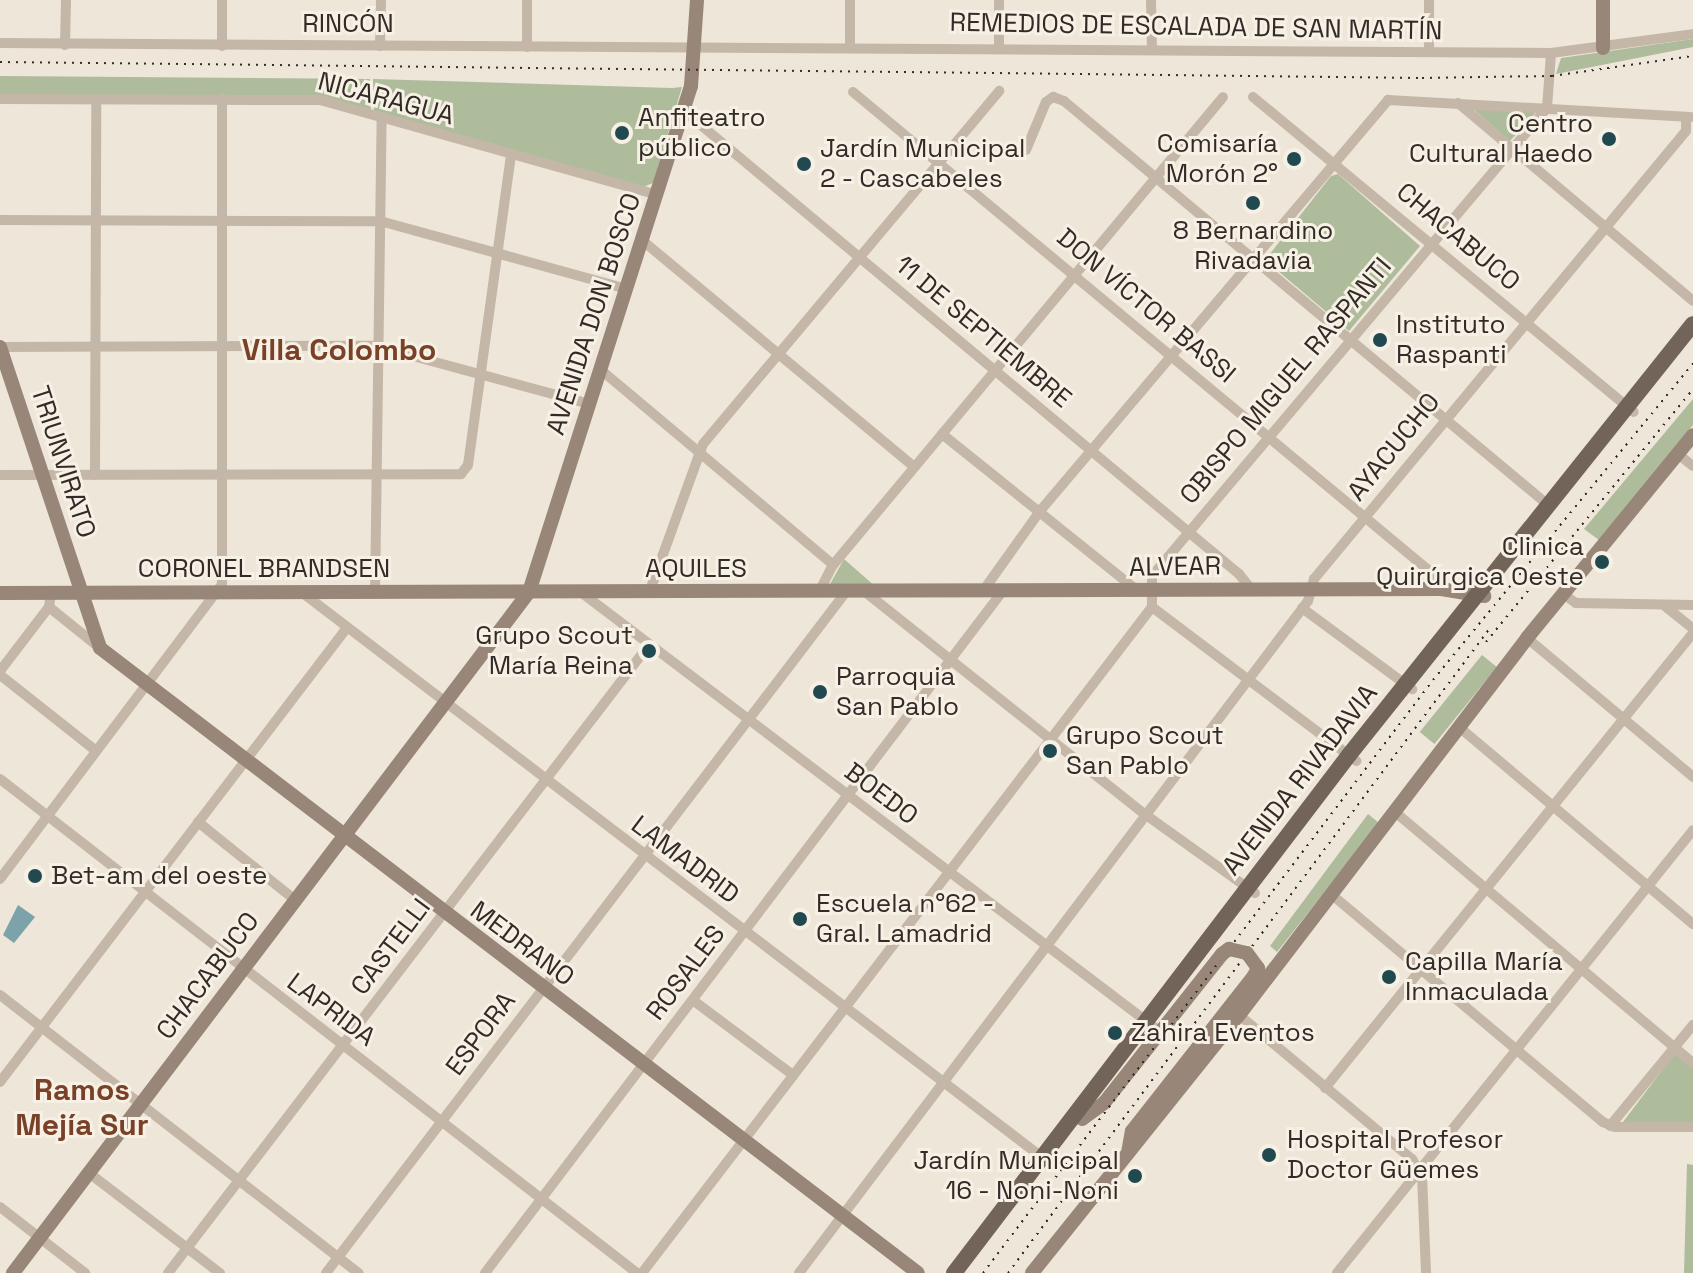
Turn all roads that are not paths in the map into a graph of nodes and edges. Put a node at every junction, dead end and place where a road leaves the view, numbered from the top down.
1 (66, 0) edge
2 (222, 0) edge
3 (381, 0) edge
4 (527, 0) edge
5 (697, 0) edge
6 (850, 0) edge
7 (999, 0) edge
8 (1151, 0) edge
9 (1429, 0) edge
10 (1603, 0) edge
11 (1693, 34) edge
12 (0, 43) edge
13 (65, 45) junction
14 (222, 46) junction
15 (380, 46) junction
16 (850, 46) junction
17 (527, 47) junction
18 (999, 47) junction
19 (1603, 48) junction
20 (696, 49) junction
21 (1152, 50) junction
22 (1429, 52) junction
23 (1551, 53) junction
24 (999, 91) dead end
25 (853, 92) dead end
26 (1223, 97) dead end
27 (1253, 97) dead end
28 (222, 98) junction
29 (0, 99) edge
30 (96, 99) junction
31 (1458, 103) junction
32 (1547, 108) junction
33 (684, 111) junction
34 (1690, 117) edge
35 (382, 118) junction
36 (1690, 134) edge
37 (1510, 149) junction
38 (1026, 150) dead end
39 (511, 157) junction
40 (939, 162) junction
41 (1332, 163) junction
42 (1156, 179) junction
43 (658, 195) junction
44 (0, 220) edge
45 (95, 220) junction
46 (221, 221) junction
47 (380, 221) junction
48 (1604, 228) junction
49 (643, 241) junction
50 (1430, 243) junction
51 (498, 252) junction
52 (858, 258) junction
53 (1253, 260) junction
54 (1075, 275) junction
55 (627, 289) junction
56 (1693, 301) edge
57 (1524, 324) junction
58 (1693, 324) edge
59 (1349, 340) junction
60 (1693, 340) edge
61 (95, 345) junction
62 (222, 346) junction
63 (376, 346) junction
64 (0, 347) edge
65 (779, 354) junction
66 (1172, 357) junction
67 (601, 370) junction
68 (995, 370) junction
69 (481, 375) junction
70 (589, 404) junction
71 (1630, 409) junction
72 (1444, 420) junction
73 (942, 434) junction
74 (1693, 435) edge
75 (1268, 437) junction
76 (699, 451) junction
77 (1092, 452) junction
78 (1678, 454) junction
79 (1693, 466) edge
80 (914, 467) junction
81 (0, 475) edge
82 (95, 475) junction
83 (222, 476) junction
84 (42, 477) junction
85 (375, 477) junction
86 (1547, 504) junction
87 (1040, 511) junction
88 (1364, 518) junction
89 (1189, 532) junction
90 (833, 565) junction
91 (1310, 589) junction
92 (1441, 589) junction
93 (1252, 590) junction
94 (864, 591) junction
95 (983, 591) junction
96 (1145, 591) junction
97 (218, 592) junction
98 (529, 592) junction
99 (819, 592) junction
100 (846, 592) junction
101 (1002, 592) junction
102 (0, 593) edge
103 (81, 593) junction
104 (582, 593) junction
105 (649, 593) junction
106 (1562, 593) junction
107 (304, 594) junction
108 (375, 594) junction
109 (1481, 594) junction
110 (50, 600) junction
111 (1693, 605) edge
112 (1665, 606) junction
113 (1152, 607) junction
114 (1302, 608) junction
115 (346, 629) junction
116 (1693, 631) edge
117 (1527, 638) junction
118 (648, 646) junction
119 (100, 648) junction
120 (950, 661) junction
121 (0, 673) edge
122 (1248, 680) junction
123 (147, 685) junction
124 (1409, 686) junction
125 (446, 705) junction
126 (1625, 719) junction
127 (747, 720) junction
128 (1459, 727) junction
129 (1049, 739) junction
130 (95, 750) junction
131 (1352, 758) junction
132 (245, 761) junction
133 (1693, 777) edge
134 (0, 779) edge
135 (545, 781) junction
136 (847, 796) junction
137 (1552, 806) junction
138 (1395, 812) junction
139 (1146, 815) junction
140 (48, 816) junction
141 (198, 822) junction
142 (1693, 830) edge
143 (343, 837) junction
144 (645, 857) junction
145 (948, 872) junction
146 (0, 879) edge
147 (1648, 886) junction
148 (1486, 889) junction
149 (1251, 890) junction
150 (145, 892) junction
151 (1331, 894) junction
152 (295, 900) junction
153 (444, 914) junction
154 (1693, 924) edge
155 (744, 932) junction
156 (1047, 946) junction
157 (1580, 969) junction
158 (243, 970) junction
159 (1421, 970) junction
160 (542, 989) junction
161 (0, 995) edge
162 (694, 1001) junction
163 (845, 1009) junction
164 (1239, 1015) junction
165 (1150, 1024) junction
166 (1693, 1025) edge
167 (41, 1027) junction
168 (343, 1047) junction
169 (1675, 1048) junction
170 (1516, 1049) junction
171 (1693, 1063) edge
172 (643, 1066) junction
173 (793, 1075) junction
174 (0, 1082) edge
175 (943, 1082) junction
176 (1325, 1088) junction
177 (140, 1106) junction
178 (1082, 1119) junction
179 (441, 1123) junction
180 (1610, 1126) junction
181 (1693, 1127) edge
182 (742, 1142) junction
183 (1128, 1154) junction
184 (1043, 1158) junction
185 (1419, 1169) junction
186 (89, 1173) junction
187 (239, 1181) junction
188 (541, 1199) junction
189 (0, 1207) edge
190 (842, 1216) junction
191 (39, 1238) junction
192 (187, 1248) junction
193 (338, 1257) junction
194 (13, 1273) edge
195 (85, 1273) edge
196 (168, 1273) edge
197 (220, 1273) edge
198 (326, 1273) edge
199 (359, 1273) edge
200 (485, 1273) edge
201 (640, 1273) edge
202 (799, 1273) edge
203 (918, 1273) edge
204 (954, 1273) edge
205 (969, 1273) edge
206 (1032, 1273) edge
207 (1337, 1273) edge
208 (1426, 1273) edge

1 - 13 street
2 - 14 street
3 - 15 street
4 - 17 street
5 - 20 street, AVENIDA DON BOSCO
6 - 16 street
7 - 18 street
8 - 21 street
9 - 22 street
10 - 19 street
11 - 19 street, REMEDIOS DE ESCALADA DE SAN MARTÍN
12 - 13 street, RINCÓN
13 - 14 street, RINCÓN
14 - 15 street, RINCÓN
15 - 17 street, RINCÓN
16 - 18 street, REMEDIOS DE ESCALADA DE SAN MARTÍN
16 - 20 street, REMEDIOS DE ESCALADA DE SAN MARTÍN
17 - 20 street, RINCÓN
18 - 21 street, REMEDIOS DE ESCALADA DE SAN MARTÍN
19 - 23 street, REMEDIOS DE ESCALADA DE SAN MARTÍN
20 - 33 street, AVENIDA DON BOSCO
21 - 22 street, REMEDIOS DE ESCALADA DE SAN MARTÍN
22 - 23 street, REMEDIOS DE ESCALADA DE SAN MARTÍN
23 - 32 street
24 - 40 street
25 - 40 street, DON VÍCTOR BASSI
26 - 42 street
27 - 41 street, CHACABUCO
28 - 30 street, NICARAGUA
28 - 35 street, NICARAGUA
28 - 46 street
29 - 30 street, NICARAGUA
30 - 45 street
31 - 32 street
31 - 37 street
31 - 41 street
32 - 34 street
32 - 37 street, OBISPO MIGUEL RASPANTI
33 - 43 street, AVENIDA DON BOSCO
33 - 52 street, 11 DE SEPTIEMBRE
34 - 36 street, AYACUCHO
35 - 39 street, NICARAGUA
35 - 47 street
36 - 48 street, AYACUCHO
37 - 48 street
37 - 50 street, OBISPO MIGUEL RASPANTI
38 - 42 street
39 - 43 street, NICARAGUA
39 - 51 street
40 - 52 street
40 - 54 street, DON VÍCTOR BASSI
41 - 50 street, CHACABUCO
41 - 53 street
42 - 53 street
42 - 54 street
43 - 49 street, AVENIDA DON BOSCO
44 - 45 street
45 - 46 street
45 - 61 street
46 - 47 street
46 - 62 street
47 - 51 street
47 - 63 street
48 - 56 street
48 - 57 street, AYACUCHO
49 - 55 street, AVENIDA DON BOSCO
49 - 65 street
50 - 57 street, CHACABUCO
50 - 59 street, OBISPO MIGUEL RASPANTI
51 - 55 street
51 - 69 street
52 - 65 street
52 - 68 street, 11 DE SEPTIEMBRE
53 - 59 street
53 - 66 street
54 - 66 street, DON VÍCTOR BASSI
54 - 68 street
55 - 67 street, AVENIDA DON BOSCO
57 - 71 street, CHACABUCO
57 - 72 street, AYACUCHO
58 - 71 main road, AVENIDA RIVADAVIA
59 - 72 street
59 - 75 street, OBISPO MIGUEL RASPANTI
60 - 71 main road, AVENIDA RIVADAVIA
61 - 62 street
61 - 64 street
61 - 82 street
62 - 63 street
62 - 83 street
63 - 69 street
63 - 85 street
64 - 84 street, TRIUNVIRATO
65 - 76 street
65 - 80 street
66 - 75 street, DON VÍCTOR BASSI
66 - 77 street
67 - 70 street, AVENIDA DON BOSCO
67 - 76 street
68 - 73 street
68 - 77 street, 11 DE SEPTIEMBRE
69 - 70 street
69 - 85 street
70 - 98 street, AVENIDA DON BOSCO
71 - 86 main road, AVENIDA RIVADAVIA
71 - 109 main road, AVENIDA RIVADAVIA
72 - 86 street
72 - 88 street, AYACUCHO
73 - 80 street
73 - 87 street
74 - 78 street
75 - 88 street, DON VÍCTOR BASSI
75 - 89 street, OBISPO MIGUEL RASPANTI
76 - 90 street
76 - 105 street
77 - 87 street
77 - 89 street, 11 DE SEPTIEMBRE
78 - 79 street
78 - 106 street
80 - 90 street
81 - 84 street
82 - 83 street
82 - 84 street
83 - 85 street
83 - 97 street
84 - 103 street, TRIUNVIRATO
85 - 108 street
86 - 109 main road, AVENIDA RIVADAVIA
87 - 95 street
87 - 96 street
88 - 91 street, AYACUCHO
88 - 92 street, DON VÍCTOR BASSI
89 - 93 street, 11 DE SEPTIEMBRE
89 - 96 street, OBISPO MIGUEL RASPANTI
90 - 99 street
91 - 92 street, ALVEAR
91 - 93 street, ALVEAR
91 - 114 street, AYACUCHO
92 - 109 street, ALVEAR
93 - 96 street, ALVEAR
94 - 95 street, ALVEAR
94 - 100 street, AQUILES
94 - 120 street
95 - 101 street, ALVEAR
96 - 101 street, ALVEAR
96 - 113 street, OBISPO MIGUEL RASPANTI
97 - 103 street, CORONEL BRANDSEN
97 - 107 street, CORONEL BRANDSEN
97 - 123 street
98 - 104 street, AQUILES
98 - 108 street, CORONEL BRANDSEN
98 - 125 street, CHACABUCO
99 - 100 street, AQUILES
99 - 105 street, AQUILES
100 - 127 street, ESPORA
101 - 120 street, ROSALES
102 - 110 street, CORONEL BRANDSEN
103 - 110 street, CORONEL BRANDSEN
103 - 119 street
104 - 105 street, AQUILES
104 - 118 street, BOEDO
106 - 112 street
106 - 117 street
107 - 108 street, CORONEL BRANDSEN
107 - 115 street, LAMADRID
109 - 124 main road, AVENIDA RIVADAVIA
110 - 119 street, MEDRANO
110 - 121 street
111 - 112 street
112 - 116 street
113 - 122 street
113 - 129 street
114 - 122 street, AYACUCHO
114 - 124 street
115 - 125 street, LAMADRID
115 - 132 street
116 - 126 street
117 - 126 street
117 - 128 street
118 - 127 street, BOEDO
118 - 135 street, CASTELLI
119 - 123 street, MEDRANO
120 - 129 street
120 - 136 street, ROSALES
121 - 130 street
122 - 131 street
122 - 139 street, AYACUCHO
123 - 130 street
123 - 132 street, MEDRANO
124 - 131 main road, AVENIDA RIVADAVIA
125 - 135 street, LAMADRID
125 - 143 street, CHACABUCO
126 - 133 street
126 - 137 street
127 - 136 street, BOEDO
127 - 144 street, ESPORA
128 - 137 street
128 - 138 street
129 - 139 street
129 - 145 street
130 - 140 street
131 - 149 main road, AVENIDA RIVADAVIA
132 - 141 street
132 - 143 street, MEDRANO
134 - 140 street, LAPRIDA
135 - 144 street, LAMADRID
135 - 153 street, CASTELLI
136 - 145 street, BOEDO
136 - 155 street, ROSALES
137 - 147 street
137 - 148 street
138 - 148 street
138 - 151 street
139 - 149 street
139 - 156 street, AYACUCHO
140 - 146 street
140 - 150 street, LAPRIDA
141 - 150 street
141 - 152 street
142 - 147 street
143 - 152 street, CHACABUCO
143 - 153 street, MEDRANO
144 - 155 street, LAMADRID
144 - 160 street, ESPORA
145 - 156 street, BOEDO
145 - 163 street
147 - 154 street
147 - 157 street
148 - 157 street
148 - 159 street
149 - 165 main road, AVENIDA RIVADAVIA
150 - 158 street, LAPRIDA
150 - 167 street
151 - 159 street
151 - 164 street
152 - 158 street, CHACABUCO
153 - 160 street, MEDRANO
153 - 168 street, CASTELLI
155 - 162 street, ROSALES
155 - 163 street, LAMADRID
156 - 165 street, BOEDO
156 - 175 street, AYACUCHO
157 - 169 street
157 - 170 street
158 - 168 street, LAPRIDA
158 - 177 street, CHACABUCO
159 - 170 street
159 - 176 street
160 - 172 street, MEDRANO
160 - 179 street, ESPORA
161 - 167 street
162 - 172 street, ROSALES
162 - 173 street
163 - 173 street
163 - 175 street, LAMADRID
164 - 176 street
164 - 183 street
165 - 178 main road, AVENIDA RIVADAVIA
165 - 184 main road, AVENIDA RIVADAVIA
166 - 169 street
167 - 174 street
167 - 177 street
168 - 179 street, LAPRIDA
168 - 187 street, CASTELLI
169 - 171 street
169 - 180 street
170 - 180 street
170 - 185 street
172 - 182 street, MEDRANO
172 - 188 street, ROSALES
173 - 182 street
175 - 184 street, LAMADRID
175 - 190 street, AYACUCHO
176 - 185 street
177 - 186 street, CHACABUCO
177 - 187 street
178 - 183 street, bridge
178 - 205 main road, AVENIDA RIVADAVIA
179 - 188 street, LAPRIDA
179 - 193 street, ESPORA
180 - 181 street
182 - 190 street, MEDRANO
182 - 201 street
183 - 206 street
184 - 204 main road, AVENIDA RIVADAVIA
185 - 207 street
185 - 208 street
186 - 191 street, CHACABUCO
186 - 192 street
187 - 192 street, CASTELLI
187 - 193 street
188 - 200 street, ROSALES
188 - 201 street, LAPRIDA
189 - 191 street
190 - 202 street, AYACUCHO
190 - 203 street, MEDRANO
191 - 194 street, CHACABUCO
191 - 195 street
192 - 196 street, CASTELLI
192 - 197 street
193 - 198 street, ESPORA
193 - 199 street

